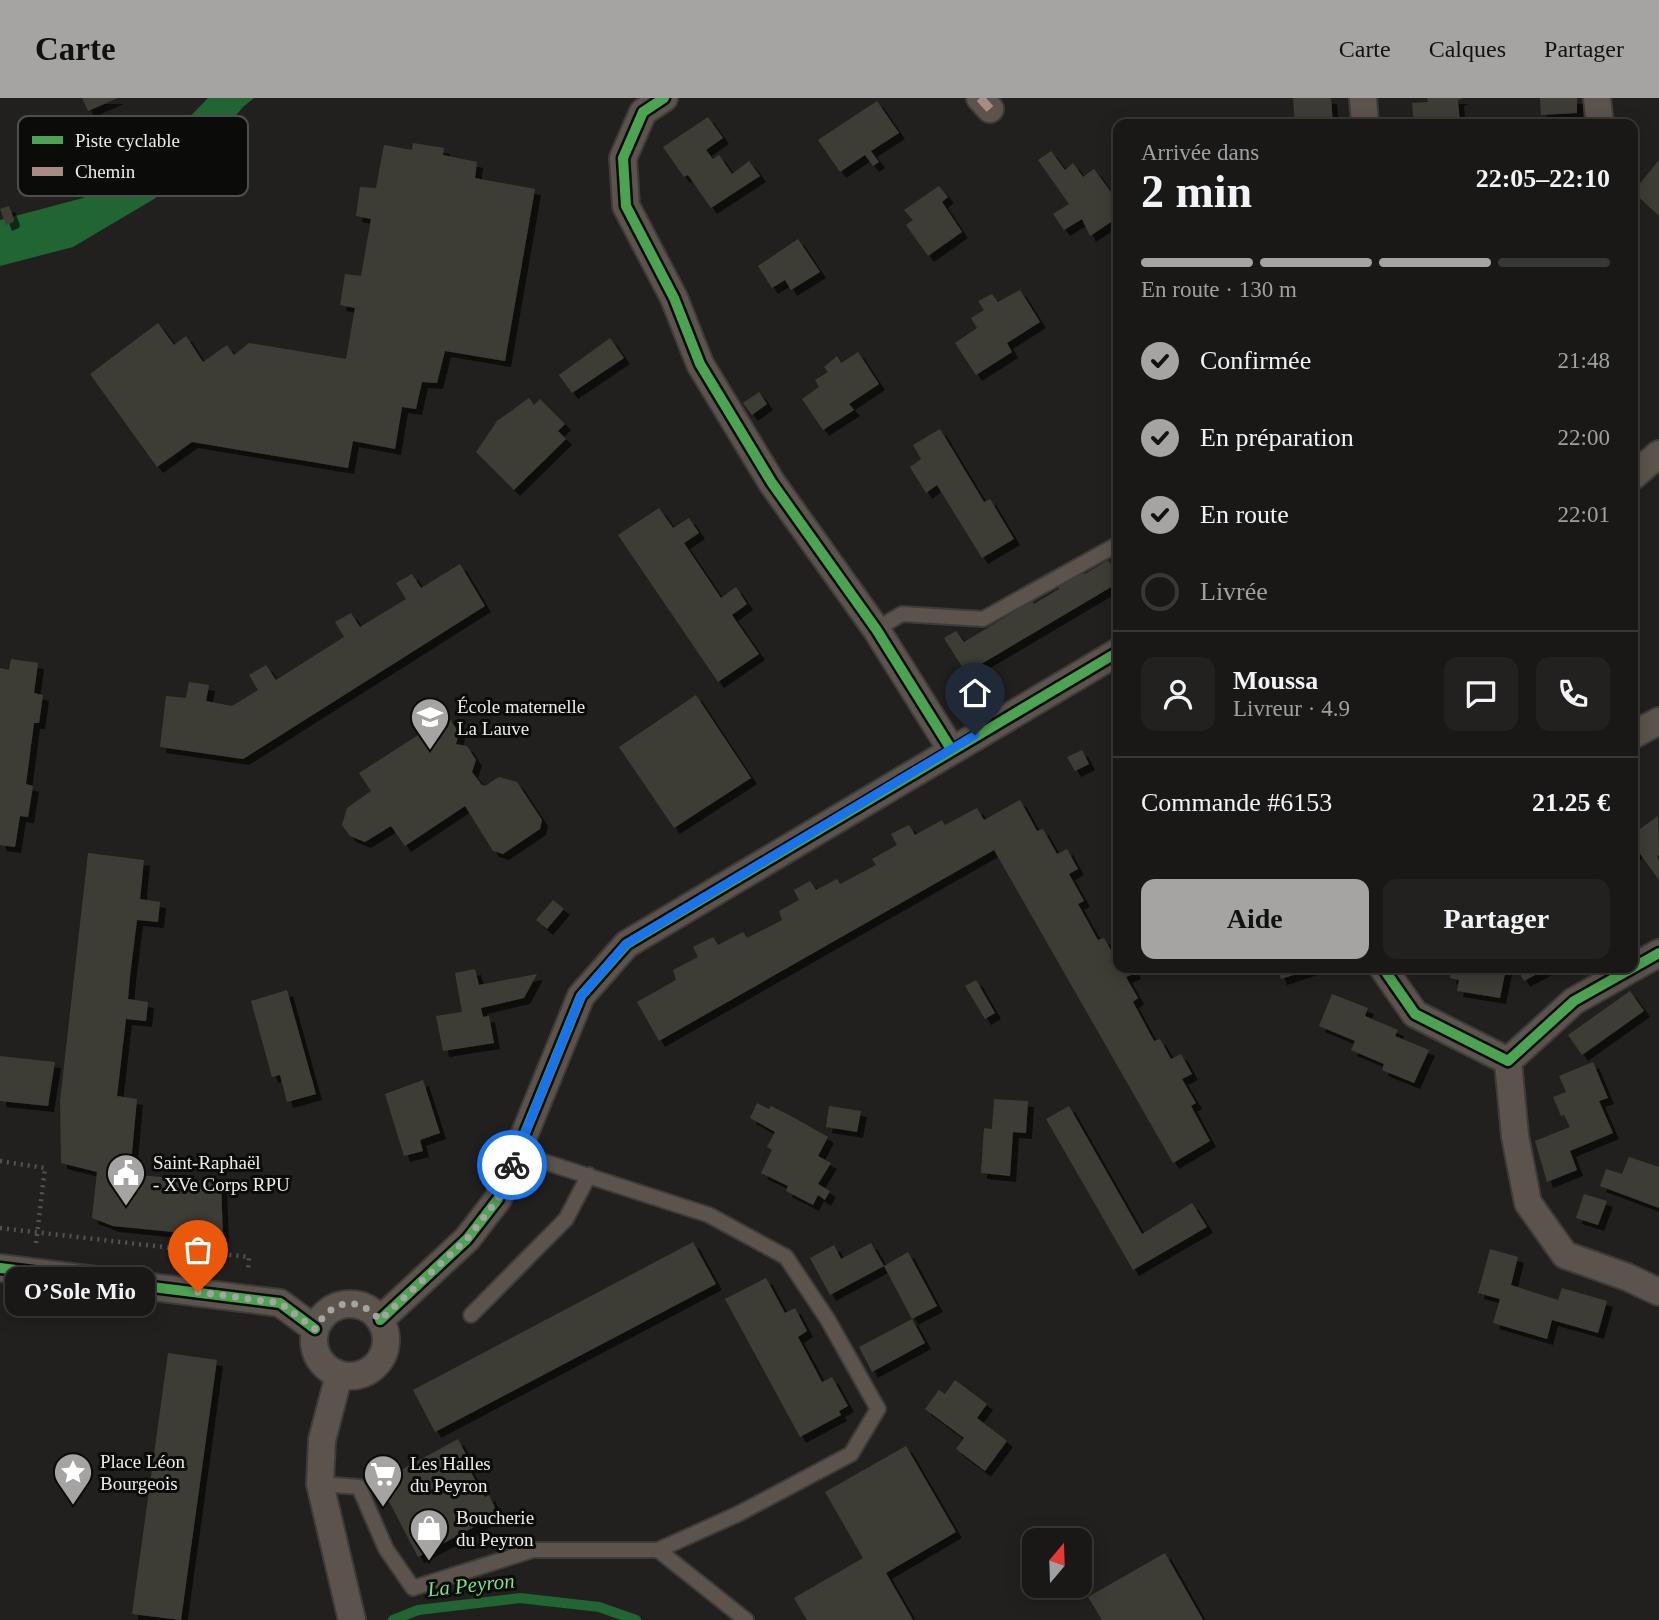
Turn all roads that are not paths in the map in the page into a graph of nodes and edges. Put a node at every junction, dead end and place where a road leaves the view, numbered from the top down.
1 (664, 98) edge
2 (1363, 98) edge
3 (1597, 98) edge
4 (1365, 119) edge
5 (1599, 119) edge
6 (1113, 547) edge
7 (876, 629) junction
8 (1113, 655) edge
9 (1659, 721) edge
10 (1638, 732) edge
11 (951, 749) junction
12 (1659, 953) edge
13 (1638, 965) edge
14 (1386, 973) edge
15 (1624, 973) edge
16 (1508, 1061) junction
17 (517, 1153) junction
18 (589, 1175) junction
19 (0, 1268) edge
20 (1659, 1292) edge
21 (471, 1315) dead end
22 (380, 1320) junction
23 (315, 1329) junction
24 (339, 1375) junction
25 (320, 1484) junction
26 (657, 1550) junction
27 (352, 1620) edge
28 (746, 1620) edge

1 - 7 street
2 - 4 street
3 - 5 street
6 - 7 lane
7 - 11 street
8 - 11 street
9 - 10 street
11 - 17 street
12 - 13 street
14 - 16 street
15 - 16 street
16 - 20 street
17 - 18 lane
17 - 22 street
18 - 21 lane
18 - 26 lane
19 - 23 street
22 - 23 street
22 - 24 street
23 - 24 street
24 - 25 street
25 - 26 lane
25 - 27 street
26 - 28 lane

